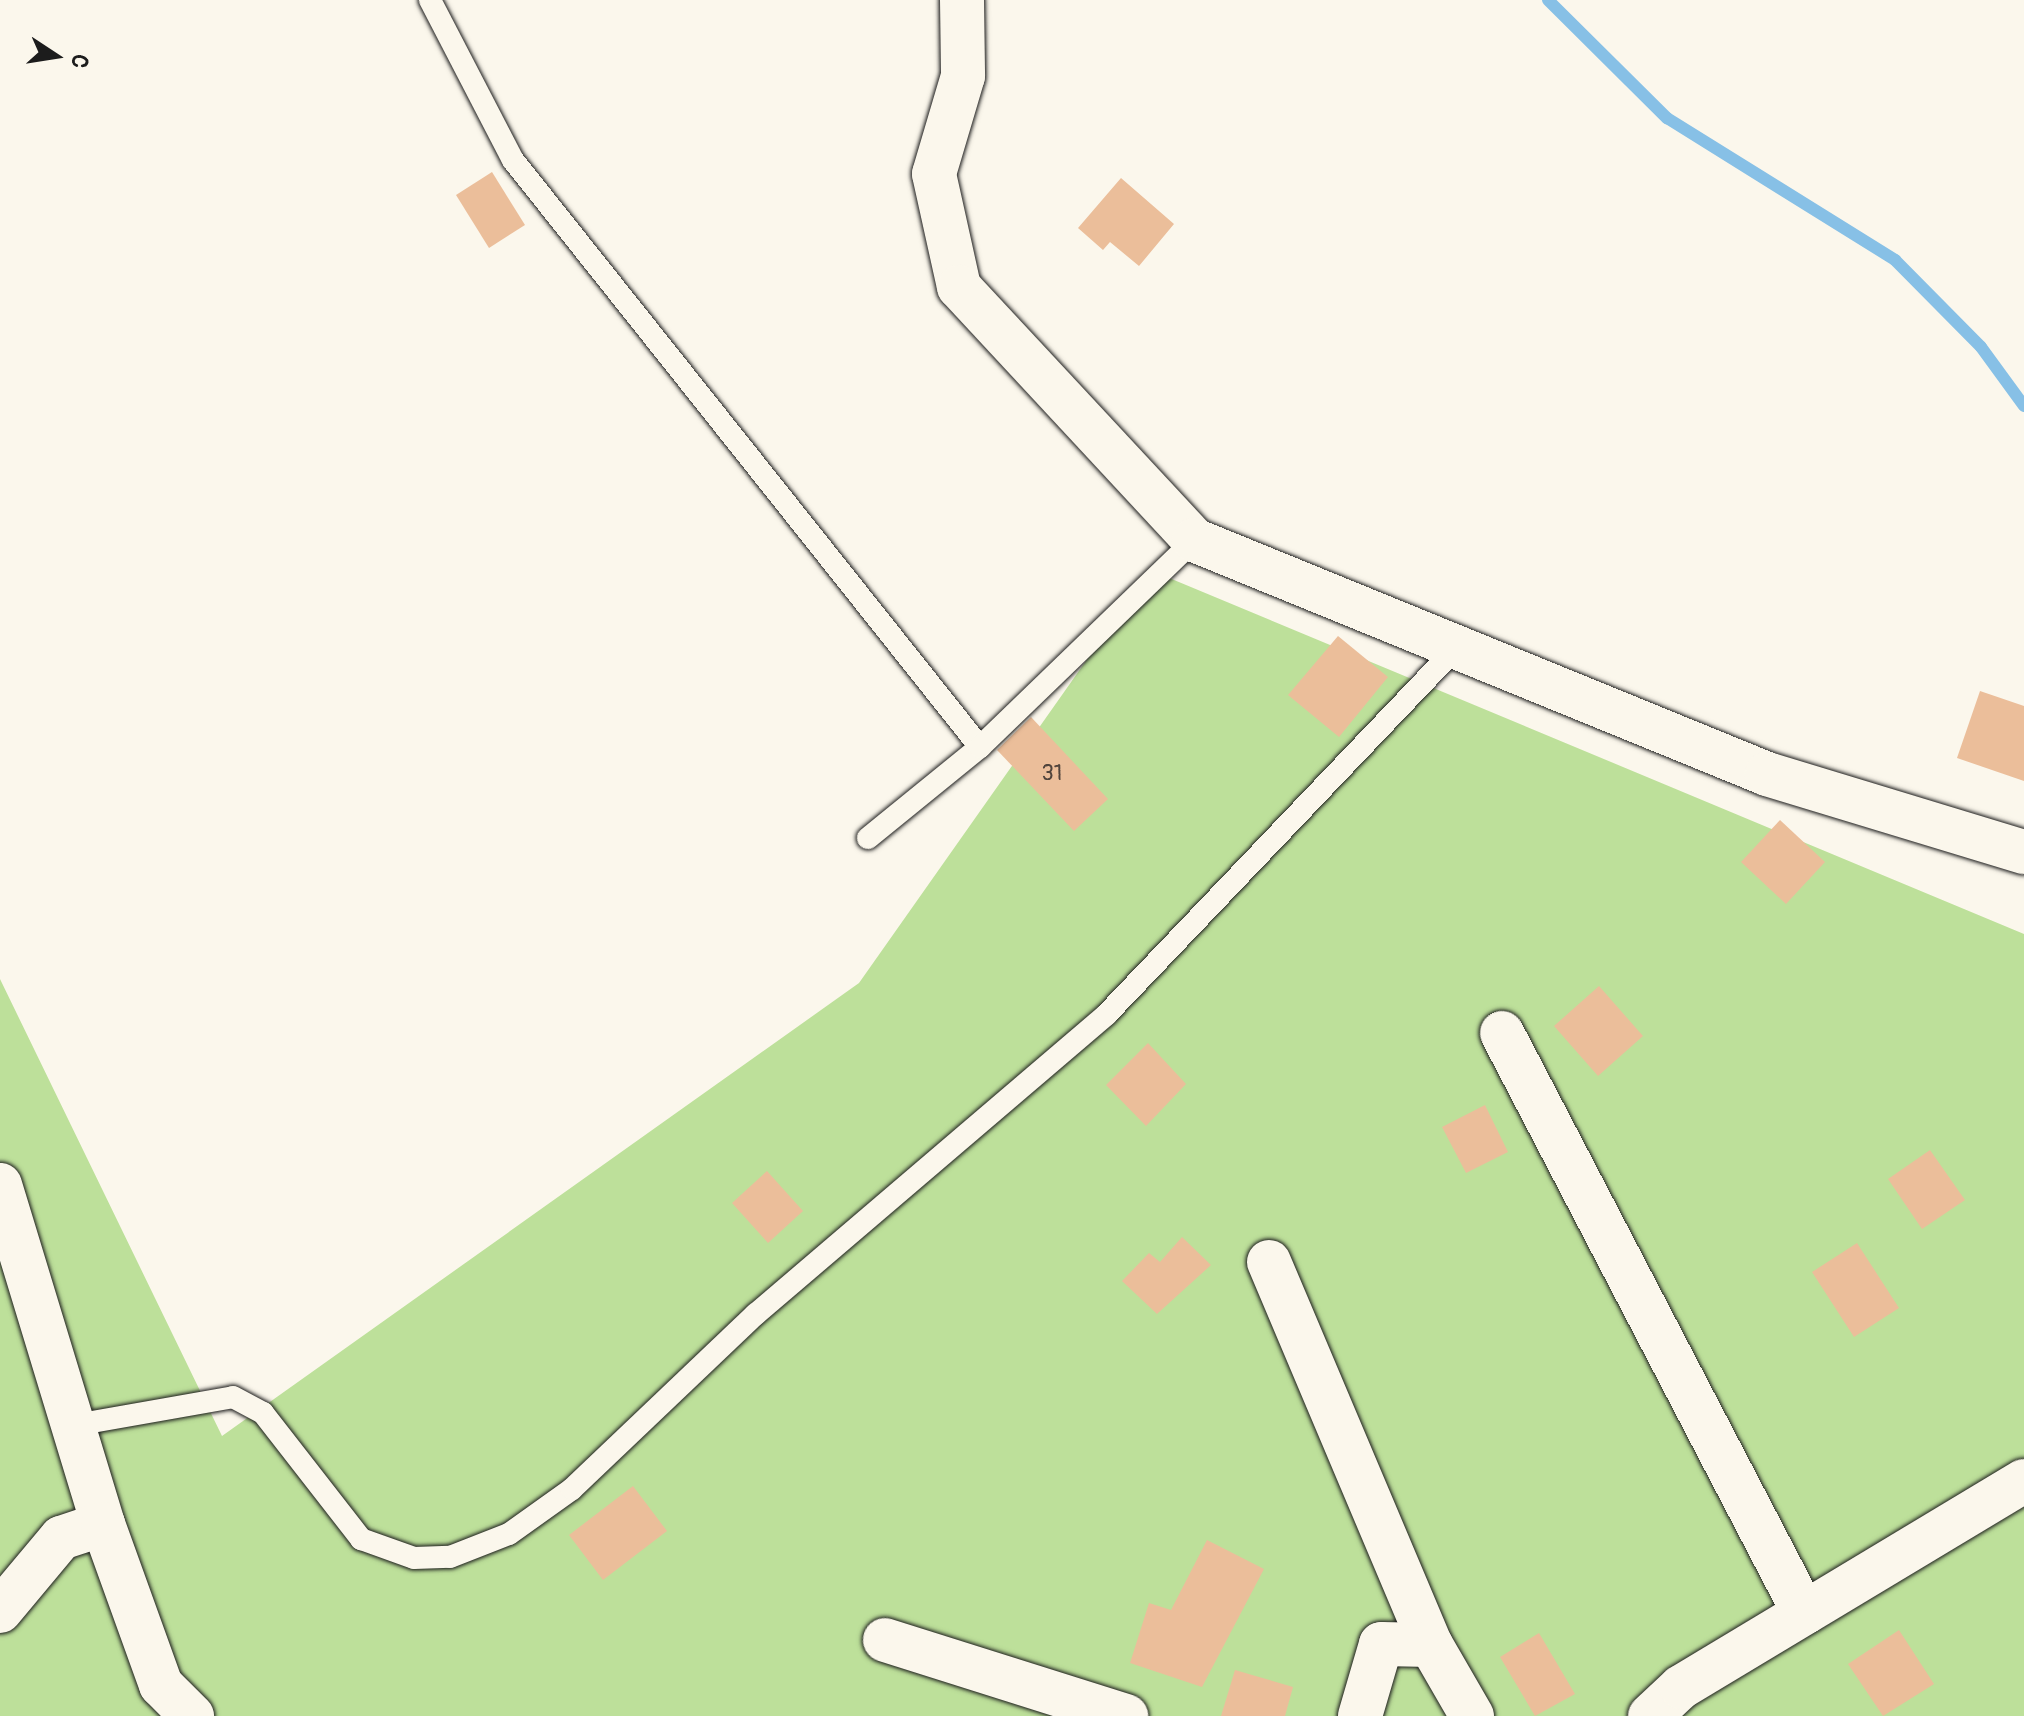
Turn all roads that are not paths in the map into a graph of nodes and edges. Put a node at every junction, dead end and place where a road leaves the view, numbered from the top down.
1 (430, 0) edge
2 (962, 0) edge
3 (1194, 540) junction
4 (1457, 647) junction
5 (980, 747) junction
6 (868, 838) dead end
7 (2024, 852) edge
8 (1502, 1033) dead end
9 (5, 1209) edge
10 (1269, 1262) dead end
11 (75, 1425) junction
12 (2024, 1481) edge
13 (103, 1524) junction
14 (0, 1611) edge
15 (1804, 1613) junction
16 (885, 1640) dead end
17 (1431, 1645) junction
18 (192, 1716) edge
19 (1126, 1716) edge
20 (1360, 1716) edge
21 (1472, 1716) edge
22 (1650, 1716) edge

1 - 5 lane
2 - 3 street
3 - 4 street
3 - 5 lane
4 - 7 street
4 - 11 lane
5 - 6 lane
8 - 15 street
9 - 11 street
10 - 17 street
11 - 13 street
12 - 15 street
13 - 14 street
13 - 18 street
15 - 22 street
16 - 19 street
17 - 20 street
17 - 21 street

